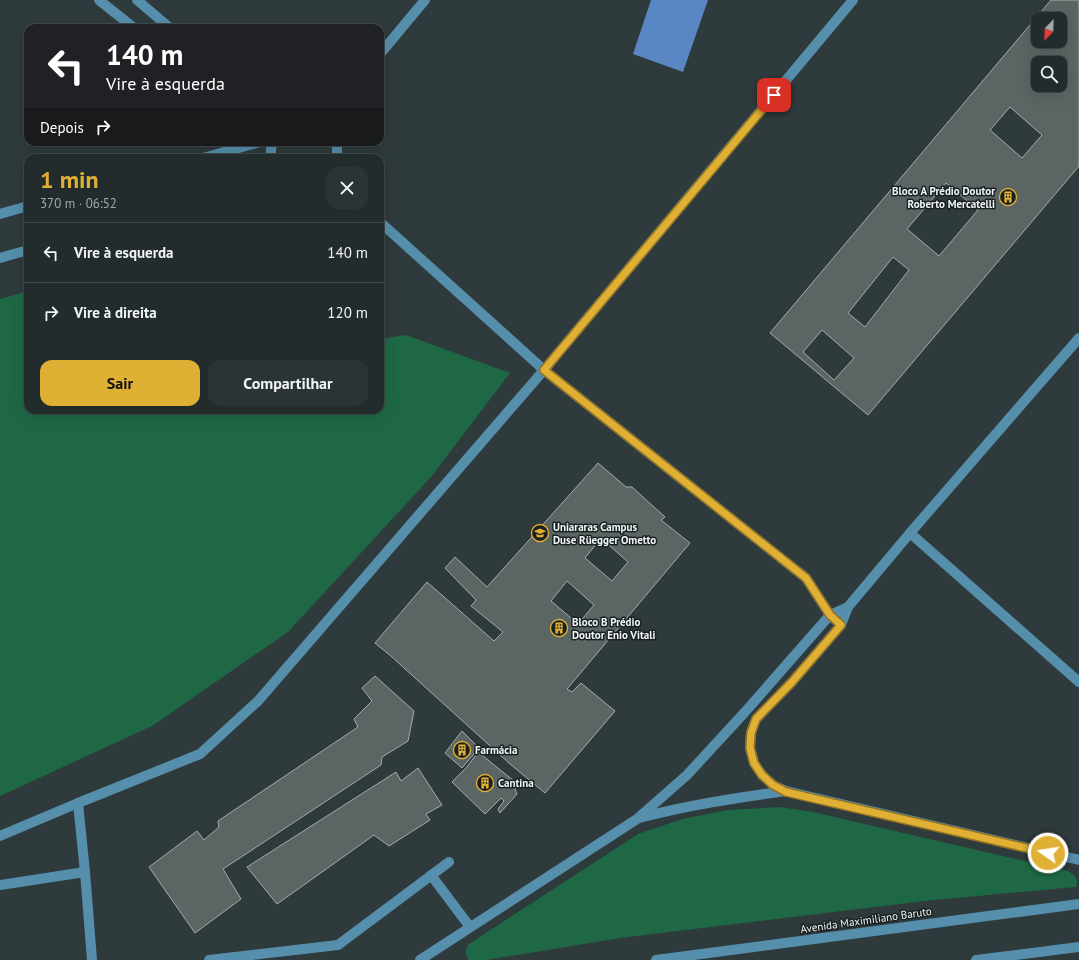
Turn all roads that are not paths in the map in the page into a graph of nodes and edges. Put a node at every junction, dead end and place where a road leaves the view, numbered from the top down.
1 (99, 0) edge
2 (137, 0) edge
3 (425, 0) edge
4 (853, 0) edge
5 (129, 24) edge
6 (165, 24) edge
7 (384, 49) edge
8 (246, 146) edge
9 (217, 154) edge
10 (24, 207) edge
11 (0, 214) edge
12 (384, 226) edge
13 (24, 251) edge
14 (0, 258) edge
15 (1079, 338) edge
16 (544, 370) junction
17 (910, 533) junction
18 (848, 608) junction
19 (830, 615) junction
20 (841, 625) junction
21 (1079, 682) edge
22 (786, 792) junction
23 (78, 803) junction
24 (637, 819) junction
25 (0, 836) edge
26 (1079, 860) edge
27 (449, 862) dead end
28 (85, 872) junction
29 (431, 875) junction
30 (0, 886) edge
31 (1079, 904) edge
32 (470, 927) junction
33 (1079, 947) edge
34 (92, 960) edge
35 (209, 960) edge
36 (420, 960) edge
37 (656, 960) edge
38 (976, 960) edge

1 - 5 street
2 - 6 street
3 - 7 street
4 - 16 street
8 - 9 street
10 - 11 street
12 - 16 street
13 - 14 street
15 - 17 street
16 - 19 street
16 - 23 street
17 - 18 street
17 - 21 street
18 - 19 street
18 - 20 street
19 - 20 street
19 - 24 street
20 - 22 street
22 - 24 street
22 - 26 street
23 - 25 street
23 - 28 street
24 - 32 street
27 - 29 street
28 - 30 street
28 - 34 street
29 - 32 street
29 - 35 street
31 - 37 street, Avenida Maximiliano Baruto
32 - 36 street
33 - 38 street

